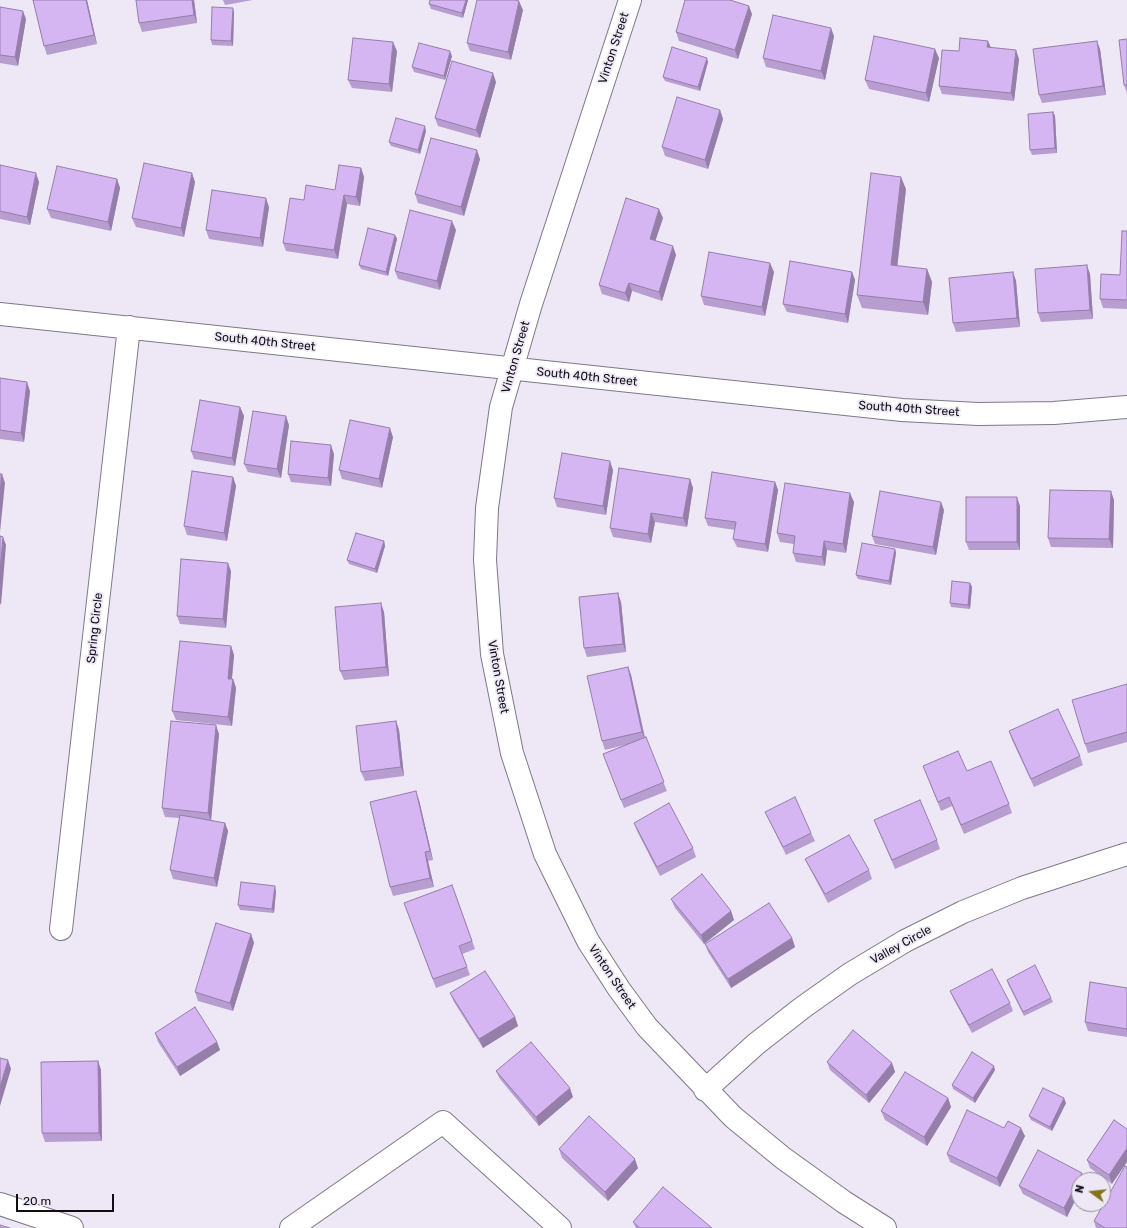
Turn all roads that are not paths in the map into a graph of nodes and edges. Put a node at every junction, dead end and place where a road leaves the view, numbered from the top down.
1 (630, 0) edge
2 (0, 314) edge
3 (129, 327) junction
4 (512, 370) junction
5 (1127, 407) edge
6 (1127, 854) edge
7 (61, 929) dead end
8 (705, 1090) junction
9 (0, 1204) edge
10 (72, 1228) edge
11 (291, 1228) edge
12 (560, 1228) edge
13 (885, 1228) edge

1 - 4 street, Vinton Street
2 - 3 street, South 40th Street
3 - 4 street, South 40th Street
3 - 7 street, Spring Circle
4 - 5 street, South 40th Street
4 - 8 street, Vinton Street
6 - 8 street, Valley Circle
8 - 13 street, Vinton Street
9 - 10 street
11 - 12 street

